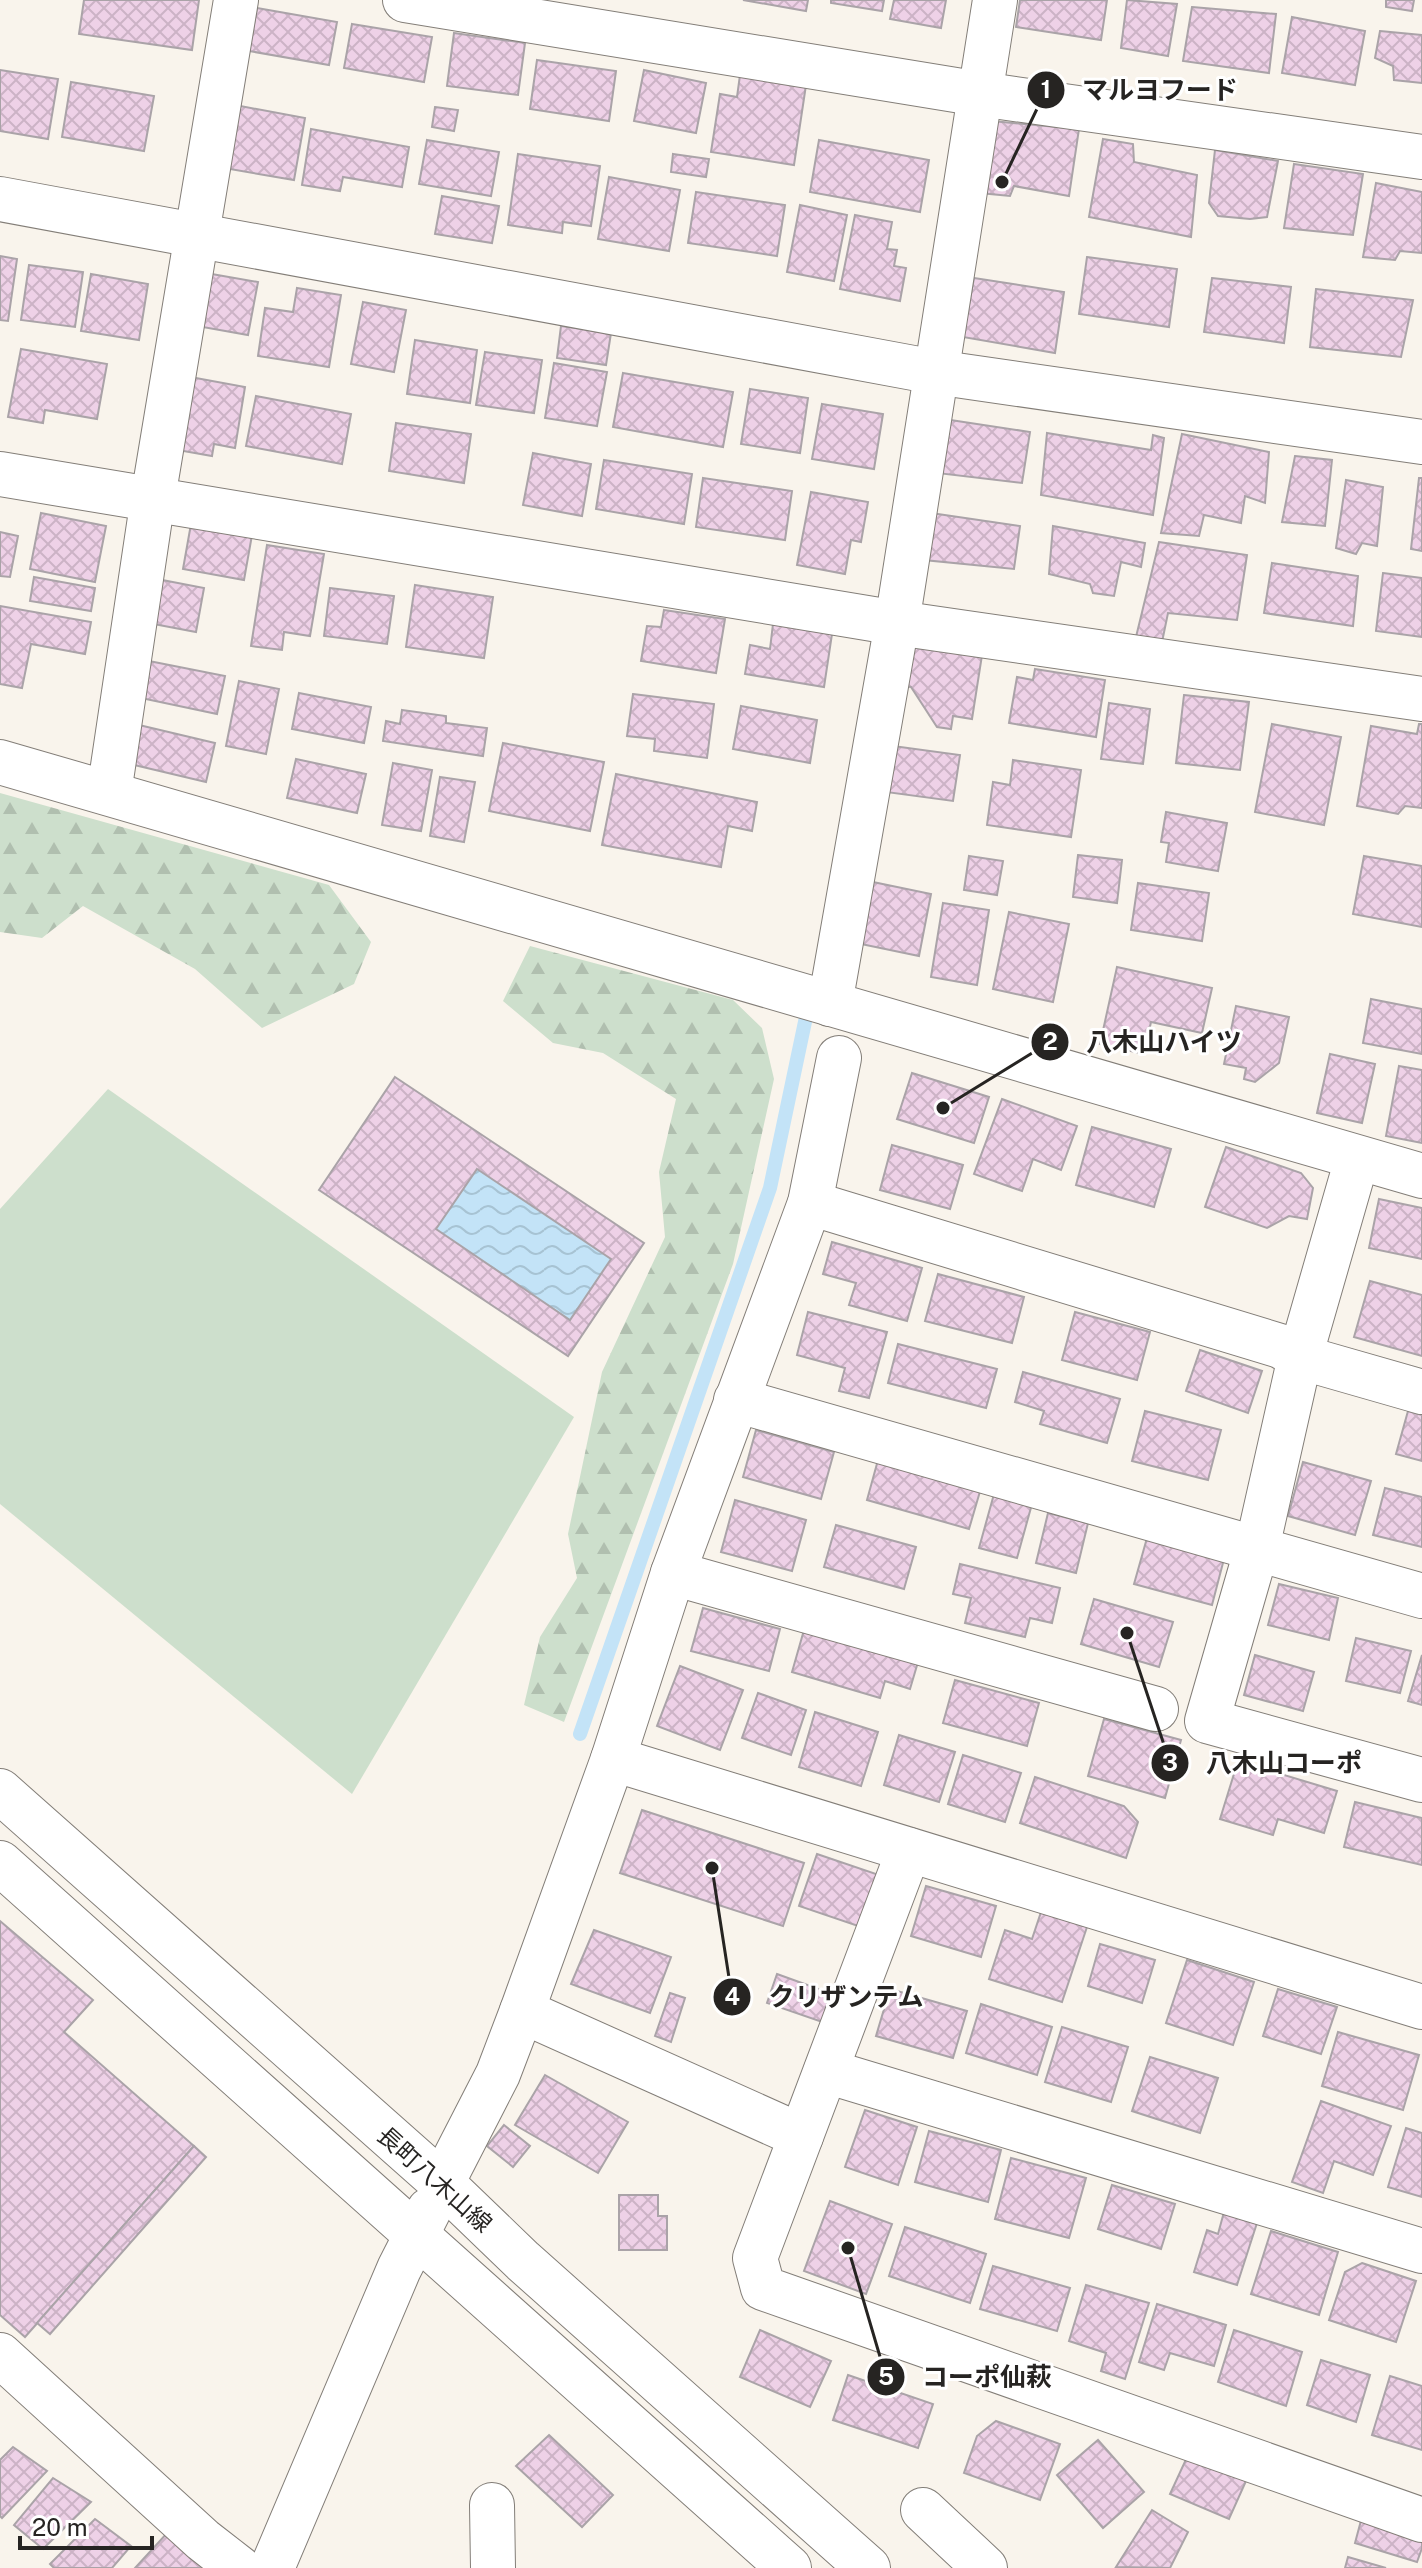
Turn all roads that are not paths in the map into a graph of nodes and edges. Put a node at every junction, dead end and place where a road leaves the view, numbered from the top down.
1 (236, 0) edge
2 (405, 0) edge
3 (995, 0) edge
4 (980, 94) junction
5 (1422, 157) edge
6 (0, 199) edge
7 (197, 236) junction
8 (935, 372) junction
9 (1422, 442) edge
10 (0, 474) edge
11 (153, 498) junction
12 (897, 623) junction
13 (1422, 699) edge
14 (0, 762) edge
15 (109, 793) junction
16 (830, 1004) junction
17 (839, 1058) dead end
18 (1357, 1159) junction
19 (1422, 1176) edge
20 (810, 1203) junction
21 (1300, 1357) junction
22 (1422, 1392) edge
23 (736, 1400) junction
24 (1257, 1548) junction
25 (673, 1573) junction
26 (1422, 1596) edge
27 (1156, 1709) dead end
28 (613, 1759) junction
29 (1422, 1780) edge
30 (0, 1791) edge
31 (909, 1850) junction
32 (0, 1863) edge
33 (1422, 2007) edge
34 (522, 2011) junction
35 (826, 2071) junction
36 (801, 2136) junction
37 (442, 2183) junction
38 (417, 2234) junction
39 (1422, 2251) edge
40 (0, 2355) edge
41 (492, 2505) dead end
42 (923, 2510) dead end
43 (1422, 2520) edge
44 (239, 2568) edge
45 (272, 2568) edge
46 (493, 2568) edge
47 (789, 2568) edge
48 (868, 2568) edge
49 (985, 2568) edge

1 - 7 street
2 - 4 street
3 - 4 street
4 - 5 street
4 - 8 street
6 - 7 street
7 - 8 street
7 - 11 street
8 - 9 street
8 - 12 street
10 - 11 street
11 - 12 street
11 - 15 street
12 - 13 street
12 - 16 street
14 - 15 street
15 - 16 street
16 - 18 street
17 - 20 street
18 - 19 street
18 - 21 street
20 - 21 street
20 - 23 street
21 - 22 street
21 - 24 street
23 - 24 street
23 - 25 street
24 - 26 street
24 - 29 street
25 - 27 street
25 - 28 street
28 - 31 street
28 - 34 street
30 - 37 street, 長町八木山線
31 - 33 street
31 - 35 street
32 - 38 street
34 - 36 street
34 - 37 street
35 - 36 street
35 - 39 street
36 - 43 street
37 - 38 street
37 - 48 street, 長町八木山線
38 - 45 street
38 - 47 street
40 - 44 street
41 - 46 street
42 - 49 street

